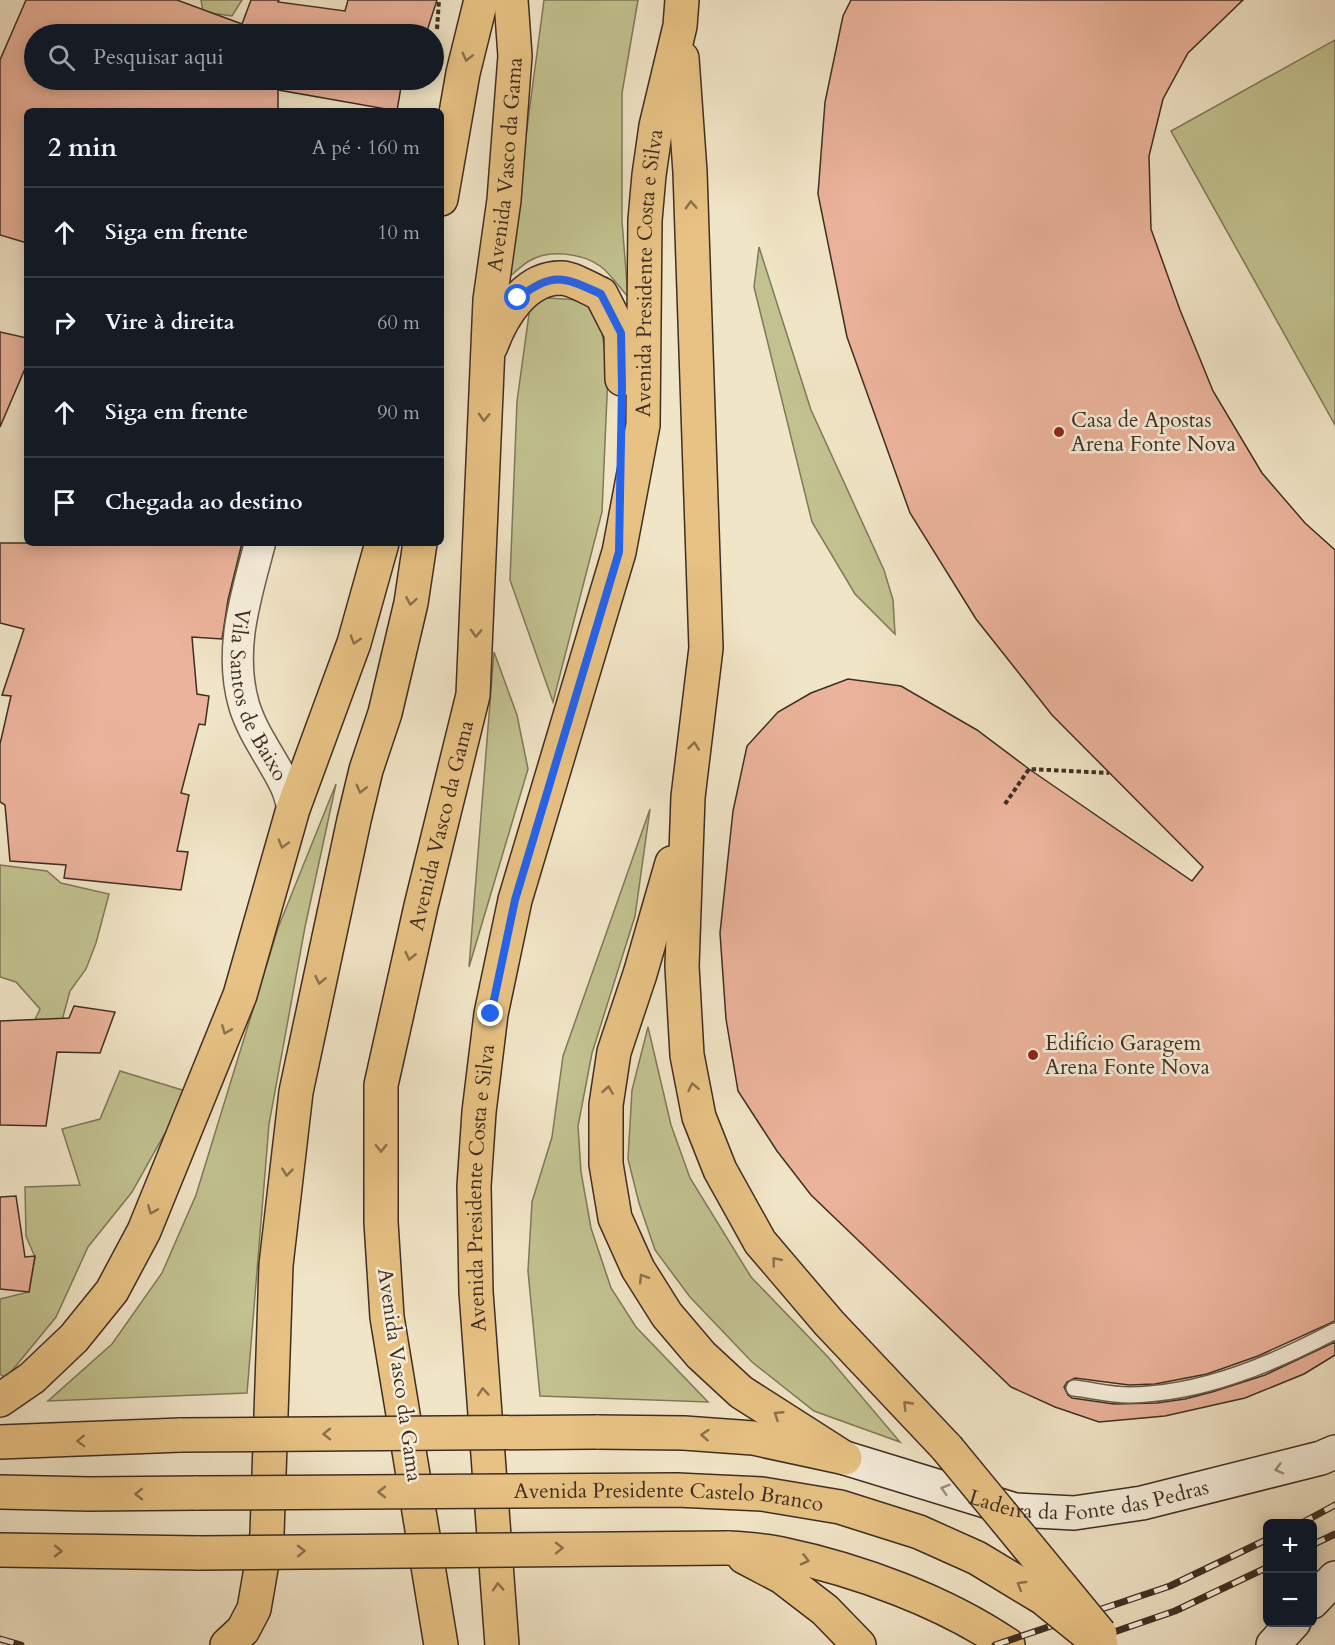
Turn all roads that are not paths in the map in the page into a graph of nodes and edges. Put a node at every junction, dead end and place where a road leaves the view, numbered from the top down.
1 (481, 0) edge
2 (511, 0) edge
3 (681, 13) edge
4 (444, 182) edge
5 (486, 359) junction
6 (259, 546) edge
7 (381, 546) edge
8 (420, 546) edge
9 (619, 552) junction
10 (688, 797) junction
11 (293, 809) junction
12 (1335, 1330) edge
13 (1074, 1388) dead end
14 (0, 1400) edge
15 (0, 1442) edge
16 (1335, 1452) edge
17 (845, 1458) junction
18 (0, 1492) edge
19 (727, 1548) junction
20 (0, 1550) edge
21 (1335, 1578) edge
22 (1317, 1597) edge
23 (1290, 1627) edge
24 (227, 1645) edge
25 (441, 1645) edge
26 (502, 1645) edge
27 (859, 1645) edge
28 (1008, 1645) edge
29 (1101, 1645) edge
30 (1109, 1645) edge
31 (1273, 1645) edge

1 -> 4 main road
2 - 5 main road, Avenida Vasco da Gama
3 - 9 main road, Avenida Presidente Costa e Silva
10 -> 3 main road
5 - 9 main road
5 -> 25 main road, Avenida Vasco da Gama
6 - 11 street, Vila Santos de Baixo
7 -> 11 main road
8 -> 24 main road
26 -> 9 main road, Avenida Presidente Costa e Silva
17 -> 10 main road
30 -> 10 main road, bridge
11 -> 14 main road
12 - 13 lane
17 -> 15 main road, bridge
16 -> 17 main road, Ladeira da Fonte das Pedras
29 -> 18 main road, Avenida Presidente Castelo Branco, bridge
20 -> 19 main road, bridge
19 - 27 main road
19 -> 28 main road
21 - 22 main road
23 - 31 main road

